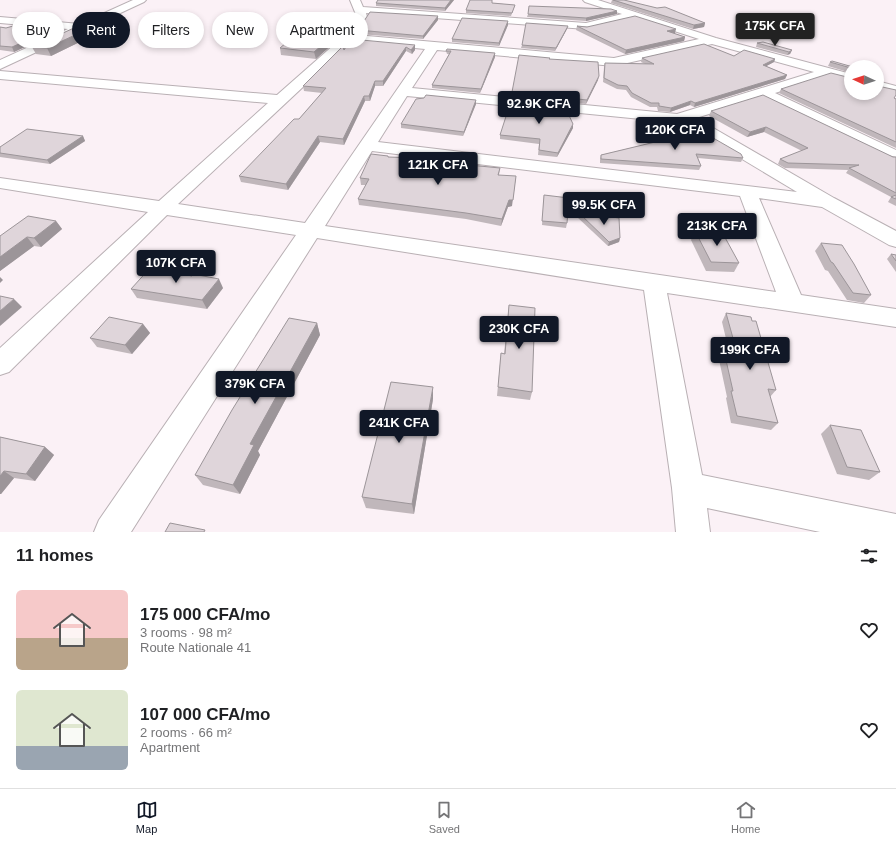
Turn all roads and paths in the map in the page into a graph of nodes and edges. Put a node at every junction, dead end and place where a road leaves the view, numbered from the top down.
1 (141, 0) edge
2 (588, 0) edge
3 (357, 5) edge
4 (114, 12) edge
5 (634, 15) junction
6 (0, 20) edge
7 (72, 27) edge
8 (72, 31) edge
9 (368, 40) edge
10 (712, 40) junction
11 (433, 46) junction
12 (337, 48) edge
13 (0, 65) edge
14 (828, 72) junction
15 (0, 75) edge
16 (844, 76) edge
17 (884, 87) edge
18 (896, 90) edge
19 (403, 91) junction
20 (763, 93) junction
21 (280, 100) junction
22 (684, 117) junction
23 (368, 146) junction
24 (896, 156) edge
25 (0, 183) edge
26 (748, 191) junction
27 (827, 202) junction
28 (163, 208) junction
29 (312, 230) junction
30 (896, 240) edge
31 (654, 283) junction
32 (793, 304) junction
33 (896, 318) edge
34 (0, 364) edge
35 (688, 488) junction
36 (896, 531) edge
37 (111, 532) edge
38 (694, 532) edge

1 - 4 street
2 - 5 street
3 - 5 street
5 - 10 street
6 - 7 street
8 - 13 street
9 - 11 street
10 - 11 street
10 - 14 street
11 - 19 street
12 - 21 street
14 - 16 street
14 - 20 street
15 - 21 street
17 - 18 street
19 - 22 street
19 - 23 street
20 - 22 street
20 - 24 street
21 - 28 street
22 - 27 street
23 - 26 street
23 - 29 street
25 - 28 street
26 - 27 street
26 - 32 street
27 - 30 street
28 - 29 street
28 - 34 street
29 - 31 street
29 - 37 street
31 - 32 street
31 - 35 street
32 - 33 street
35 - 36 street
35 - 38 street

